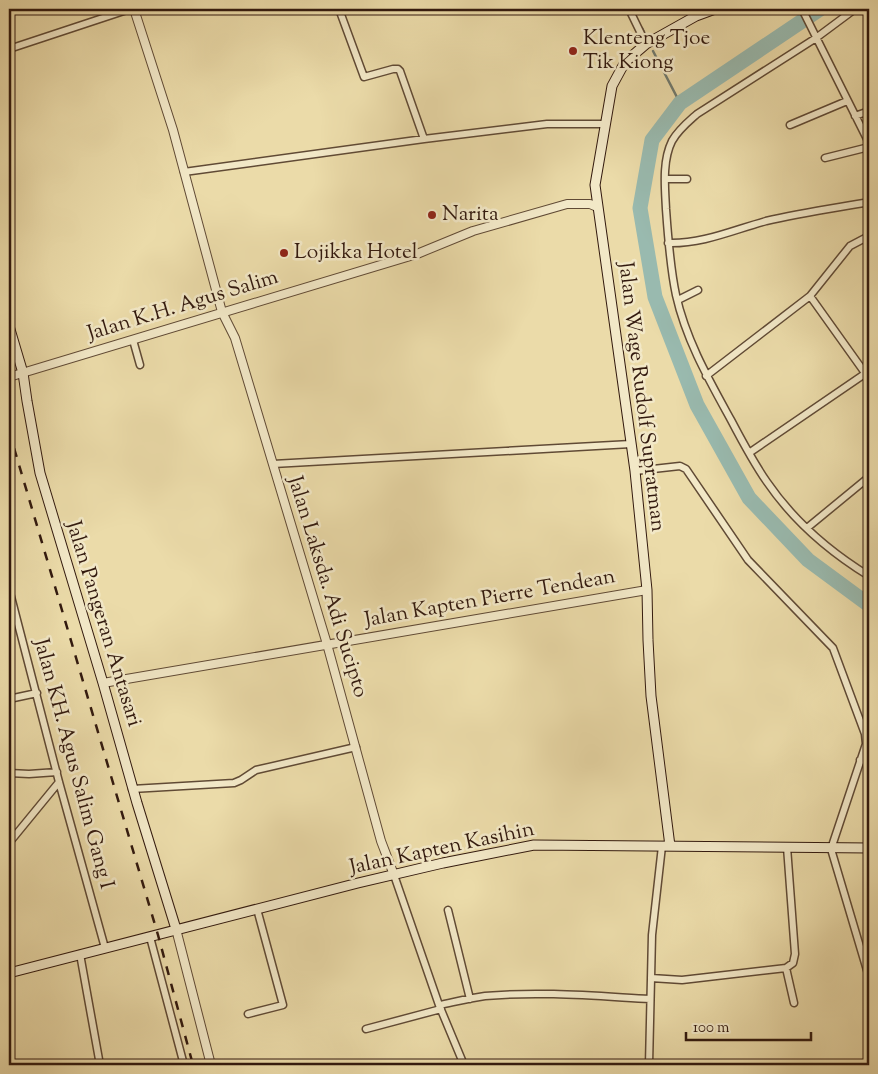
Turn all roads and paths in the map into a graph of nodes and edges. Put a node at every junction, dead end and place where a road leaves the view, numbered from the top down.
1 (132, 9) edge
2 (339, 9) edge
3 (629, 9) edge
4 (715, 9) edge
5 (802, 9) edge
6 (855, 9) edge
7 (815, 36) junction
8 (646, 44) junction
9 (9, 49) edge
10 (848, 101) junction
11 (869, 110) edge
12 (855, 116) junction
13 (604, 124) junction
14 (790, 125) dead end
15 (424, 139) junction
16 (869, 143) edge
17 (869, 147) edge
18 (825, 158) dead end
19 (184, 172) junction
20 (687, 178) dead end
21 (666, 179) junction
22 (869, 202) edge
23 (598, 207) junction
24 (869, 236) edge
25 (668, 243) junction
26 (698, 290) dead end
27 (810, 296) junction
28 (678, 300) junction
29 (222, 312) junction
30 (9, 326) edge
31 (133, 340) junction
32 (140, 365) dead end
33 (867, 372) edge
34 (23, 373) junction
35 (9, 376) edge
36 (706, 376) junction
37 (631, 444) junction
38 (749, 453) junction
39 (272, 464) junction
40 (635, 471) junction
41 (869, 477) edge
42 (807, 528) junction
43 (869, 576) edge
44 (9, 589) edge
45 (647, 590) junction
46 (327, 644) junction
47 (103, 683) junction
48 (37, 693) junction
49 (9, 699) edge
50 (356, 746) junction
51 (860, 760) junction
52 (869, 760) edge
53 (57, 772) junction
54 (9, 773) edge
55 (59, 782) junction
56 (132, 789) junction
57 (9, 843) edge
58 (666, 846) junction
59 (787, 847) junction
60 (869, 848) edge
61 (831, 849) junction
62 (394, 875) junction
63 (257, 909) junction
64 (448, 910) dead end
65 (176, 929) junction
66 (150, 937) junction
67 (105, 948) junction
68 (80, 954) junction
69 (786, 968) junction
70 (9, 973) edge
71 (869, 974) edge
72 (651, 978) junction
73 (470, 999) junction
74 (650, 999) junction
75 (794, 1003) dead end
76 (440, 1007) junction
77 (248, 1014) dead end
78 (366, 1029) dead end
79 (9, 1050) edge
80 (11, 1065) edge
81 (100, 1065) edge
82 (184, 1065) edge
83 (211, 1065) edge
84 (464, 1065) edge
85 (649, 1065) edge

1 - 9 street
1 - 19 street, Jalan Laksda. Adi Sucipto
2 - 15 street
3 - 8 street
4 - 8 main road, Jalan Wage Rudolf Supratman
5 - 7 street
6 - 7 street
7 - 10 street
7 - 21 street
8 - 13 main road, Jalan Wage Rudolf Supratman
10 - 12 street
10 - 14 street
11 - 12 street
12 - 16 street
13 - 15 street
13 - 23 main road, Jalan Wage Rudolf Supratman
15 - 19 street
17 - 18 street
19 - 29 street, Jalan Laksda. Adi Sucipto
20 - 21 street
21 - 25 street
22 - 25 street
23 - 29 street, Jalan K.H. Agus Salim
23 - 37 main road, Jalan Wage Rudolf Supratman
24 - 27 street
25 - 28 street
26 - 28 street
27 - 33 street
27 - 36 street
28 - 36 street
29 - 31 street, Jalan K.H. Agus Salim
29 - 39 street, Jalan Laksda. Adi Sucipto
30 - 34 main road, Jalan Pangeran Antasari
31 - 32 street
31 - 34 street, Jalan K.H. Agus Salim
33 - 38 street
34 - 35 street, Jalan K.H. Agus Salim
34 - 47 main road, Jalan Pangeran Antasari
36 - 38 street
37 - 39 street
37 - 40 main road, Jalan Wage Rudolf Supratman
38 - 42 street
39 - 46 street, Jalan Laksda. Adi Sucipto
40 - 45 main road, Jalan Wage Rudolf Supratman
40 - 51 street
41 - 42 street
42 - 43 street
44 - 48 street, Jalan KH. Agus Salim Gang I
45 - 46 street, Jalan Kapten Pierre Tendean
45 - 58 main road, Jalan Wage Rudolf Supratman
46 - 47 street, Jalan Kapten Pierre Tendean
46 - 50 street, Jalan Laksda. Adi Sucipto
47 - 56 main road, Jalan Pangeran Antasari
48 - 49 street
48 - 53 street, Jalan KH. Agus Salim Gang I
50 - 56 street
50 - 62 street, Jalan Laksda. Adi Sucipto
51 - 52 street
51 - 61 street
53 - 54 street
53 - 55 street, Jalan KH. Agus Salim Gang I
55 - 57 street
55 - 67 street, Jalan KH. Agus Salim Gang I
56 - 65 main road, Jalan Pangeran Antasari
58 - 59 main road, Jalan Kapten Kasihin
58 - 62 main road, Jalan Kapten Kasihin
58 - 72 street
59 - 61 main road, Jalan Kapten Kasihin
59 - 69 street
60 - 61 main road, Jalan Kapten Kasihin
61 - 71 street
62 - 63 main road, Jalan Kapten Kasihin
62 - 76 street
63 - 65 main road, Jalan Kapten Kasihin
63 - 77 street
64 - 73 street
65 - 66 main road, Jalan Kapten Kasihin
65 - 83 street
66 - 67 main road, Jalan Kapten Kasihin
66 - 82 street
67 - 68 main road, Jalan Kapten Kasihin
68 - 70 main road, Jalan Kapten Kasihin
68 - 81 street
69 - 72 street
69 - 75 street
72 - 74 street
73 - 74 street
73 - 76 street
74 - 85 street
76 - 78 street
76 - 84 street
79 - 80 street

